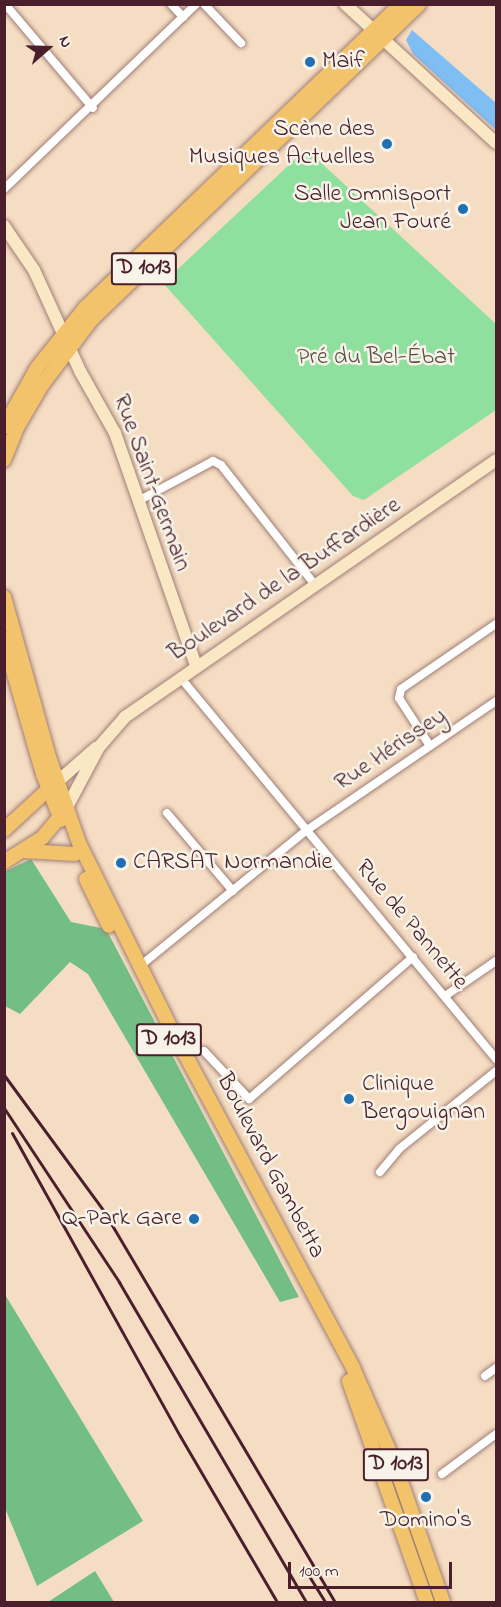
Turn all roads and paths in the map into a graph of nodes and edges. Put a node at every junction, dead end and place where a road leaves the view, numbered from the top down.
1 (5, 4) edge
2 (171, 4) edge
3 (196, 4) edge
4 (204, 4) edge
5 (345, 4) edge
6 (401, 4) edge
7 (419, 4) edge
8 (183, 18) junction
9 (371, 30) junction
10 (383, 41) junction
11 (241, 43) dead end
12 (93, 108) junction
13 (496, 143) edge
14 (4, 189) edge
15 (4, 226) edge
16 (67, 340) junction
17 (4, 427) edge
18 (4, 460) edge
19 (496, 460) edge
20 (138, 501) junction
21 (315, 585) junction
22 (4, 597) edge
23 (496, 624) edge
24 (4, 639) edge
25 (196, 666) junction
26 (180, 677) junction
27 (496, 701) edge
28 (104, 741) junction
29 (430, 746) junction
30 (35, 747) junction
31 (53, 786) junction
32 (38, 800) junction
33 (63, 813) junction
34 (167, 813) dead end
35 (4, 830) edge
36 (307, 830) junction
37 (23, 851) junction
38 (75, 854) junction
39 (5, 862) edge
40 (233, 891) junction
41 (413, 957) junction
42 (496, 961) edge
43 (140, 966) junction
44 (445, 996) junction
45 (204, 1051) dead end
46 (496, 1059) edge
47 (496, 1071) edge
48 (380, 1172) dead end
49 (496, 1368) edge
50 (486, 1376) dead end
51 (496, 1434) edge
52 (383, 1472) junction
53 (442, 1474) dead end
54 (429, 1566) junction
55 (427, 1602) edge
56 (442, 1602) edge

1 - 12 street
2 - 8 street
3 - 8 street
4 - 11 street
5 - 9 main road
6 - 9 main road, D 1013
7 - 10 main road, D 1013
8 - 12 street
9 - 10 main road
9 - 16 main road, D 1013
10 - 13 main road
10 - 16 main road, D 1013
12 - 14 street
15 - 16 main road, Rue Saint-Germain
16 - 17 main road, D 1013
16 - 18 main road, D 1013
16 - 20 main road, Rue Saint-Germain
19 - 21 main road, Boulevard de la Buffardière
20 - 21 street
20 - 25 main road, Rue Saint-Germain
21 - 25 main road, Boulevard de la Buffardière
22 - 31 main road, D 1013
23 - 29 street
24 - 30 main road, D 1013
25 - 26 main road, Boulevard de la Buffardière
26 - 28 main road, Boulevard de la Buffardière
26 - 36 street, Rue de Pannette
27 - 29 street, Rue Hérissey
28 - 31 main road, Boulevard de la Buffardière
28 - 33 main road, Boulevard de la Buffardière
29 - 36 street, Rue Hérissey
30 - 31 main road, D 1013
30 - 32 main road
31 - 32 main road
31 - 33 main road, D 1013
32 - 35 main road
33 - 37 main road
33 - 38 main road, D 1013
33 - 43 main road, Boulevard Gambetta / D 1013
34 - 40 street
36 - 40 street, Rue Hérissey
36 - 41 street, Rue de Pannette
37 - 38 main road
37 - 39 main road
38 - 52 main road, D 1013
40 - 43 street, Rue Hérissey
41 - 44 street, Rue de Pannette
41 - 45 street
42 - 44 street
43 - 54 main road, Boulevard Gambetta / D 1013
44 - 46 street, Rue de Pannette
47 - 48 street
49 - 50 street
51 - 53 street
52 - 54 main road
52 - 55 main road, D 1013
54 - 56 main road, Boulevard Gambetta / D 1013

